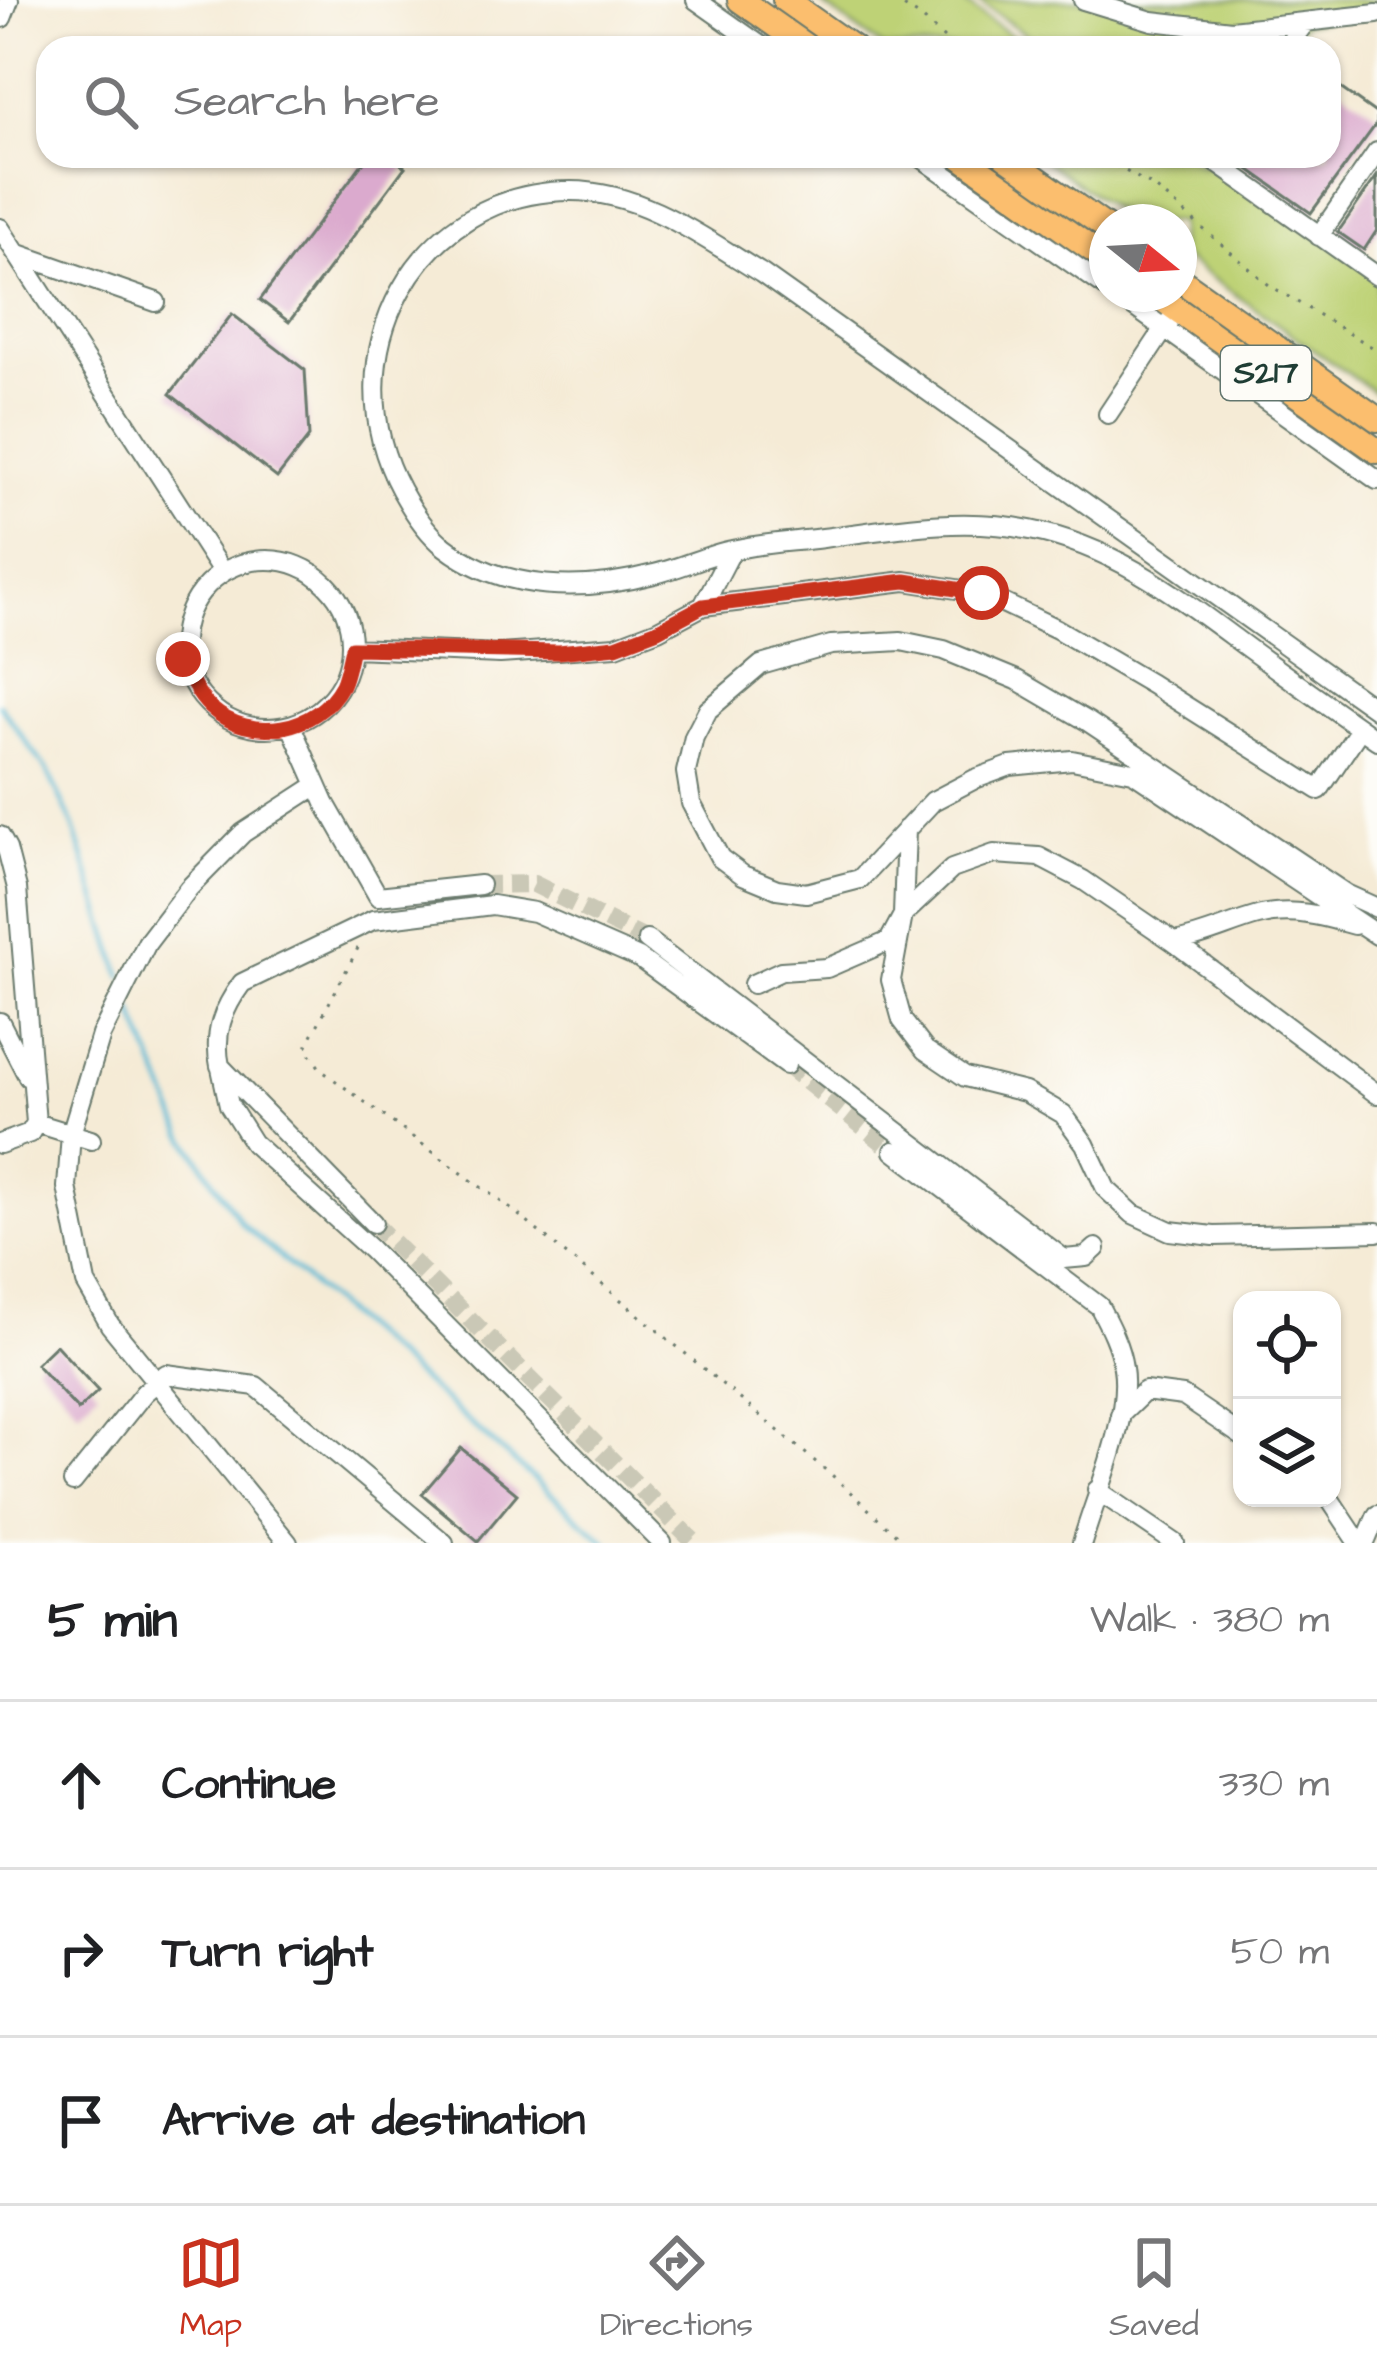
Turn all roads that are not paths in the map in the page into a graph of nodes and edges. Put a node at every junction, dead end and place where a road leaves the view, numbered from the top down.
1 (696, 0) edge
2 (740, 0) edge
3 (785, 0) edge
4 (1083, 0) edge
5 (1376, 12) edge
6 (1304, 24) junction
7 (747, 36) edge
8 (791, 36) edge
9 (836, 36) edge
10 (1295, 36) edge
11 (1377, 152) edge
12 (936, 168) edge
13 (977, 168) edge
14 (1022, 168) edge
15 (1224, 168) edge
16 (1089, 215) edge
17 (0, 228) edge
18 (1318, 236) junction
19 (1089, 247) edge
20 (16, 253) junction
21 (1089, 275) edge
22 (1377, 276) edge
23 (1197, 292) edge
24 (156, 302) dead end
25 (1156, 312) edge
26 (1167, 312) edge
27 (1171, 319) junction
28 (1293, 405) junction
29 (1108, 415) dead end
30 (1377, 419) edge
31 (1377, 451) edge
32 (1377, 480) edge
33 (732, 550) junction
34 (222, 572) junction
35 (703, 606) junction
36 (352, 648) junction
37 (1377, 710) edge
38 (291, 726) junction
39 (1369, 735) edge
40 (317, 785) junction
41 (906, 829) junction
42 (0, 836) edge
43 (481, 885) tunnel mouth
44 (378, 896) junction
45 (1377, 908) edge
46 (903, 915) junction
47 (373, 920) junction
48 (1374, 933) edge
49 (647, 940) tunnel mouth
50 (1174, 942) junction
51 (753, 984) dead end
52 (0, 1022) edge
53 (786, 1065) tunnel mouth
54 (220, 1066) junction
55 (33, 1087) junction
56 (1377, 1094) edge
57 (36, 1124) junction
58 (71, 1134) junction
59 (92, 1140) dead end
60 (0, 1144) edge
61 (894, 1151) tunnel mouth
62 (373, 1222) tunnel mouth
63 (1377, 1232) edge
64 (1096, 1248) dead end
65 (1033, 1256) junction
66 (1064, 1259) junction
67 (157, 1382) junction
68 (1120, 1414) junction
69 (1233, 1430) edge
70 (73, 1482) dead end
71 (1097, 1490) junction
72 (1336, 1507) edge
73 (1377, 1515) edge
74 (288, 1543) edge
75 (443, 1543) edge
76 (662, 1543) edge
77 (1082, 1543) edge
78 (1175, 1543) edge
79 (1362, 1543) edge

1 - 7 street
2 - 8 main road
3 - 9 main road
4 - 6 street
5 - 6 street
6 - 10 street
11 - 18 street
12 - 21 street
13 - 19 main road
14 - 16 main road
15 - 18 street
17 - 20 street
18 - 22 street
20 - 24 street
20 - 34 street
23 - 30 main road, S217
25 - 27 street
26 - 27 main road, S217
27 - 28 main road, S217
27 - 29 street
28 - 31 main road, S217
28 - 32 street
33 - 35 street
33 - 37 street
33 - 39 street
34 - 36 street
34 - 38 street
35 - 36 street
35 - 39 street
36 - 38 street
38 - 40 street
40 - 44 street
40 - 58 street
41 - 45 street
41 - 46 street
41 - 48 street
42 - 55 street
43 - 44 street
44 - 47 street
46 - 50 street
46 - 51 street
46 - 63 street
47 - 53 street
47 - 54 street
48 - 50 street
49 - 66 street
50 - 56 street
52 - 55 street
54 - 62 street
54 - 76 street
55 - 57 street
57 - 58 street
57 - 60 street
58 - 59 street
58 - 67 street
61 - 65 street
64 - 66 street
65 - 66 street
65 - 68 street
67 - 70 street
67 - 74 street
67 - 75 street
68 - 69 street
68 - 71 street
71 - 77 street
71 - 78 street
72 - 79 street
73 - 79 street

